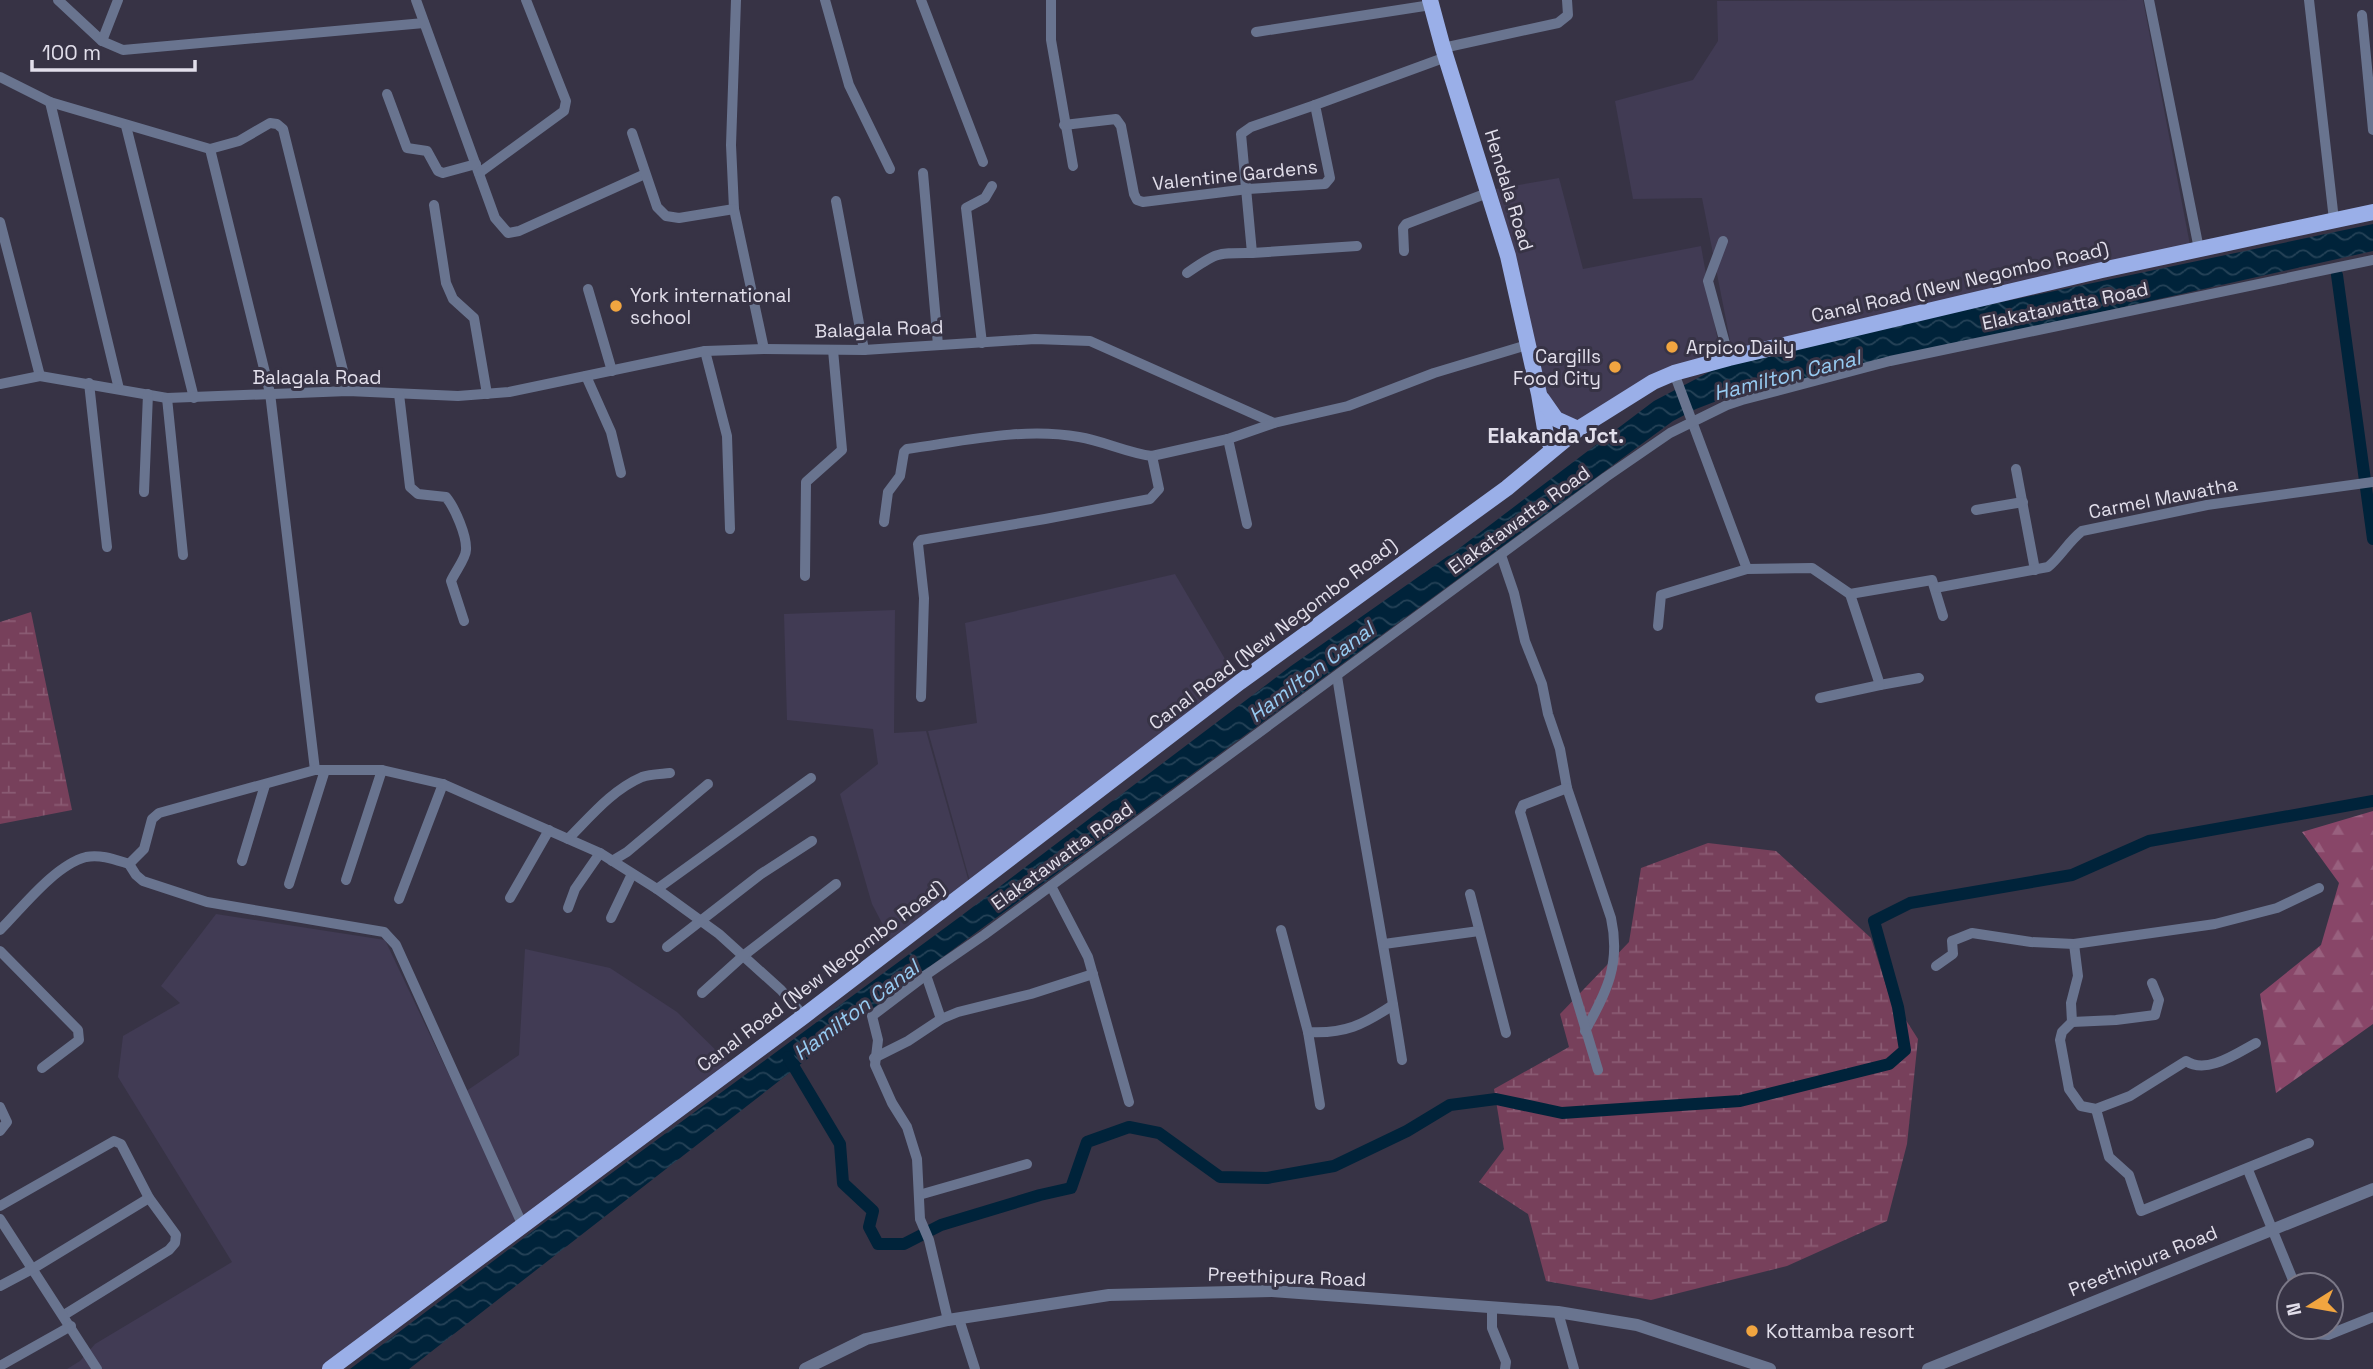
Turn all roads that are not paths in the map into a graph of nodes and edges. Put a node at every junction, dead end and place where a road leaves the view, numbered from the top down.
1 (58, 0) edge
2 (118, 0) edge
3 (416, 0) edge
4 (526, 0) edge
5 (736, 0) edge
6 (825, 0) edge
7 (921, 0) edge
8 (1051, 0) edge
9 (1567, 0) edge
10 (2149, 0) edge
11 (2309, 0) edge
12 (1431, 3) edge
13 (2362, 15) dead end
14 (424, 23) junction
15 (1256, 32) dead end
16 (102, 40) junction
17 (1444, 52) junction
18 (0, 77) edge
19 (387, 94) dead end
20 (50, 102) junction
21 (1315, 105) junction
22 (1064, 125) junction
23 (126, 126) junction
24 (2373, 130) edge
25 (632, 133) dead end
26 (210, 149) junction
27 (983, 162) dead end
28 (1073, 166) dead end
29 (478, 168) junction
30 (890, 169) dead end
31 (923, 173) dead end
32 (645, 174) junction
33 (992, 186) dead end
34 (1248, 189) junction
35 (1490, 191) junction
36 (836, 201) dead end
37 (434, 205) dead end
38 (734, 209) junction
39 (2373, 212) edge
40 (2334, 220) junction
41 (0, 222) edge
42 (1723, 240) dead end
43 (1357, 246) dead end
44 (2199, 248) junction
45 (1404, 251) dead end
46 (1252, 253) junction
47 (2373, 260) edge
48 (1187, 274) dead end
49 (588, 289) dead end
50 (982, 343) junction
51 (938, 345) junction
52 (1527, 345) junction
53 (764, 349) junction
54 (833, 350) junction
55 (864, 350) junction
56 (705, 351) junction
57 (1730, 358) junction
58 (612, 370) junction
59 (40, 376) junction
60 (586, 376) junction
61 (1676, 379) junction
62 (89, 383) junction
63 (0, 384) edge
64 (119, 389) junction
65 (348, 391) junction
66 (270, 393) junction
67 (148, 394) junction
68 (399, 394) junction
69 (487, 394) junction
70 (1539, 394) junction
71 (167, 398) junction
72 (194, 398) junction
73 (1692, 419) junction
74 (1274, 424) junction
75 (1578, 429) junction
76 (1228, 439) junction
77 (1552, 448) junction
78 (1152, 456) junction
79 (2016, 469) dead end
80 (621, 473) dead end
81 (2368, 482) edge
82 (144, 492) dead end
83 (2023, 502) junction
84 (1976, 510) dead end
85 (884, 522) dead end
86 (1247, 524) dead end
87 (730, 529) dead end
88 (107, 547) dead end
89 (183, 555) dead end
90 (1501, 555) junction
91 (1747, 569) junction
92 (2035, 570) junction
93 (805, 576) dead end
94 (1935, 588) junction
95 (1850, 593) junction
96 (1943, 616) dead end
97 (464, 621) dead end
98 (1658, 626) dead end
99 (1337, 676) junction
100 (1919, 678) dead end
101 (1880, 685) junction
102 (921, 697) dead end
103 (1820, 698) dead end
104 (320, 770) junction
105 (382, 770) junction
106 (670, 774) dead end
107 (811, 778) dead end
108 (443, 784) junction
109 (708, 784) dead end
110 (265, 785) junction
111 (1567, 788) junction
112 (549, 830) junction
113 (568, 839) junction
114 (812, 841) dead end
115 (600, 853) junction
116 (243, 861) dead end
117 (612, 861) junction
118 (129, 864) junction
119 (632, 874) junction
120 (346, 880) dead end
121 (289, 884) dead end
122 (836, 884) dead end
123 (1051, 886) junction
124 (2319, 888) dead end
125 (657, 889) junction
126 (1470, 894) dead end
127 (510, 898) dead end
128 (399, 899) dead end
129 (568, 908) dead end
130 (611, 918) dead end
131 (699, 920) junction
132 (0, 930) edge
133 (1281, 930) dead end
134 (1479, 931) junction
135 (1384, 944) junction
136 (2074, 944) junction
137 (667, 947) dead end
138 (0, 951) edge
139 (743, 956) junction
140 (1936, 966) dead end
141 (1093, 974) junction
142 (926, 975) junction
143 (2152, 983) dead end
144 (702, 993) dead end
145 (1393, 1005) junction
146 (804, 1016) junction
147 (941, 1019) junction
148 (2072, 1021) junction
149 (1585, 1031) junction
150 (1308, 1032) junction
151 (1506, 1033) dead end
152 (2256, 1043) dead end
153 (874, 1058) junction
154 (1402, 1060) dead end
155 (42, 1068) dead end
156 (1598, 1070) dead end
157 (1129, 1102) dead end
158 (1320, 1105) dead end
159 (0, 1107) edge
160 (2096, 1109) junction
161 (0, 1131) edge
162 (2309, 1143) dead end
163 (1027, 1164) dead end
164 (2248, 1170) junction
165 (2373, 1189) edge
166 (919, 1195) junction
167 (149, 1198) junction
168 (0, 1206) edge
169 (0, 1219) edge
170 (523, 1226) junction
171 (2272, 1230) junction
172 (34, 1268) junction
173 (2289, 1271) edge
174 (0, 1286) edge
175 (1492, 1309) junction
176 (1558, 1312) junction
177 (64, 1315) junction
178 (2373, 1317) edge
179 (954, 1319) junction
180 (71, 1326) junction
181 (2345, 1328) edge
182 (0, 1366) edge
183 (978, 1368) edge
184 (97, 1369) edge
185 (330, 1369) edge
186 (805, 1369) edge
187 (1505, 1369) edge
188 (1574, 1369) edge
189 (1770, 1369) edge
190 (1928, 1369) edge

1 - 16 street
2 - 16 street
3 - 14 street
4 - 29 street
5 - 38 street
6 - 30 street
7 - 27 street
8 - 22 street
9 - 17 street
10 - 44 street
11 - 40 street
12 - 15 street
12 - 17 main road, Hendala Road
13 - 24 street
14 - 16 street
14 - 29 street
17 - 21 street
17 - 35 main road, Hendala Road
18 - 20 street
19 - 29 street
20 - 23 street
20 - 64 street
21 - 34 street
21 - 34 street, Valentine Gardens
22 - 28 street
22 - 34 street, Valentine Gardens
23 - 26 street
23 - 72 street
25 - 32 street
26 - 65 street
26 - 66 street
29 - 32 street
31 - 51 street
32 - 38 street
33 - 50 street
34 - 46 street
35 - 45 street
35 - 52 main road, Hendala Road
36 - 55 street
37 - 69 street
38 - 53 street
39 - 40 main road, Canal Road (New Negombo Road)
40 - 44 main road, Canal Road (New Negombo Road)
41 - 59 street
42 - 57 street
43 - 46 street
44 - 57 main road, Canal Road (New Negombo Road)
46 - 48 street
47 - 73 street, Elakatawatta Road
49 - 58 street
50 - 51 street, Balagala Road
50 - 74 street, Balagala Road
51 - 55 street, Balagala Road
52 - 70 main road, Hendala Road
52 - 74 street
53 - 54 street, Balagala Road
53 - 56 street, Balagala Road
54 - 55 street, Balagala Road
54 - 93 street
56 - 58 street, Balagala Road
56 - 87 street
57 - 61 main road, Canal Road (New Negombo Road)
58 - 60 street, Balagala Road
59 - 62 street, Balagala Road
59 - 63 street, Balagala Road
60 - 69 street, Balagala Road
60 - 80 street
61 - 73 street
61 - 75 main road, Canal Road (New Negombo Road)
62 - 64 street, Balagala Road
62 - 88 street
64 - 67 street, Balagala Road
65 - 66 street, Balagala Road
65 - 68 street, Balagala Road
66 - 72 street, Balagala Road
66 - 104 street
67 - 71 street, Balagala Road
67 - 82 street
68 - 69 street, Balagala Road
68 - 97 street
70 - 75 main road, Hendala Road
70 - 77 main road, Hendala Road
71 - 72 street, Balagala Road
71 - 89 street
73 - 90 street, Elakatawatta Road
73 - 91 street
74 - 76 street
75 - 77 main road, Canal Road (New Negombo Road)
76 - 78 street
76 - 86 street
77 - 146 main road, Canal Road (New Negombo Road)
78 - 85 street
78 - 102 street
79 - 83 street
81 - 92 street, Carmel Mawatha
83 - 84 street
83 - 92 street
90 - 99 street, Elakatawatta Road
90 - 111 street
91 - 95 street
91 - 98 street
92 - 94 street, Carmel Mawatha
94 - 95 street, Carmel Mawatha
94 - 96 street
95 - 101 street
99 - 123 street, Elakatawatta Road
99 - 135 street
100 - 101 street
101 - 103 street
104 - 105 street
104 - 110 street
104 - 121 street
105 - 108 street
105 - 120 street
106 - 113 street
107 - 125 street
108 - 112 street
108 - 128 street
109 - 117 street
110 - 116 street
110 - 118 street
111 - 149 street
111 - 149 street
112 - 113 street
112 - 127 street
113 - 115 street
114 - 131 street
115 - 117 street
115 - 129 street
117 - 119 street
118 - 132 street
118 - 170 street
119 - 125 street
119 - 130 street
122 - 139 street
123 - 141 street
123 - 142 street, Elakatawatta Road
124 - 136 street
125 - 131 street
126 - 134 street
131 - 137 street
131 - 139 street
133 - 150 street
134 - 135 street
134 - 151 street
135 - 145 street
136 - 140 street
136 - 148 street
138 - 155 street
139 - 144 street
139 - 146 street
141 - 147 street
141 - 157 street
142 - 147 street
142 - 153 street, Elakatawatta Road
143 - 148 street
145 - 150 street
145 - 154 street
146 - 170 main road, Canal Road (New Negombo Road)
147 - 153 street
148 - 160 street
149 - 156 street
150 - 158 street
152 - 160 street
153 - 166 street
159 - 161 street
160 - 164 street
162 - 164 street
163 - 166 street
164 - 171 street
165 - 171 street, Preethipura Road
166 - 179 street
167 - 168 street
167 - 172 street
167 - 177 street
169 - 172 street
170 - 185 main road, Canal Road (New Negombo Road)
171 - 173 street
171 - 190 street, Preethipura Road
172 - 174 street
172 - 177 street
175 - 176 street, Preethipura Road
175 - 179 street, Preethipura Road
175 - 187 street
176 - 188 street
176 - 189 street, Preethipura Road
177 - 180 street
178 - 181 street
179 - 183 street
179 - 186 street, Preethipura Road
180 - 182 street
180 - 184 street

